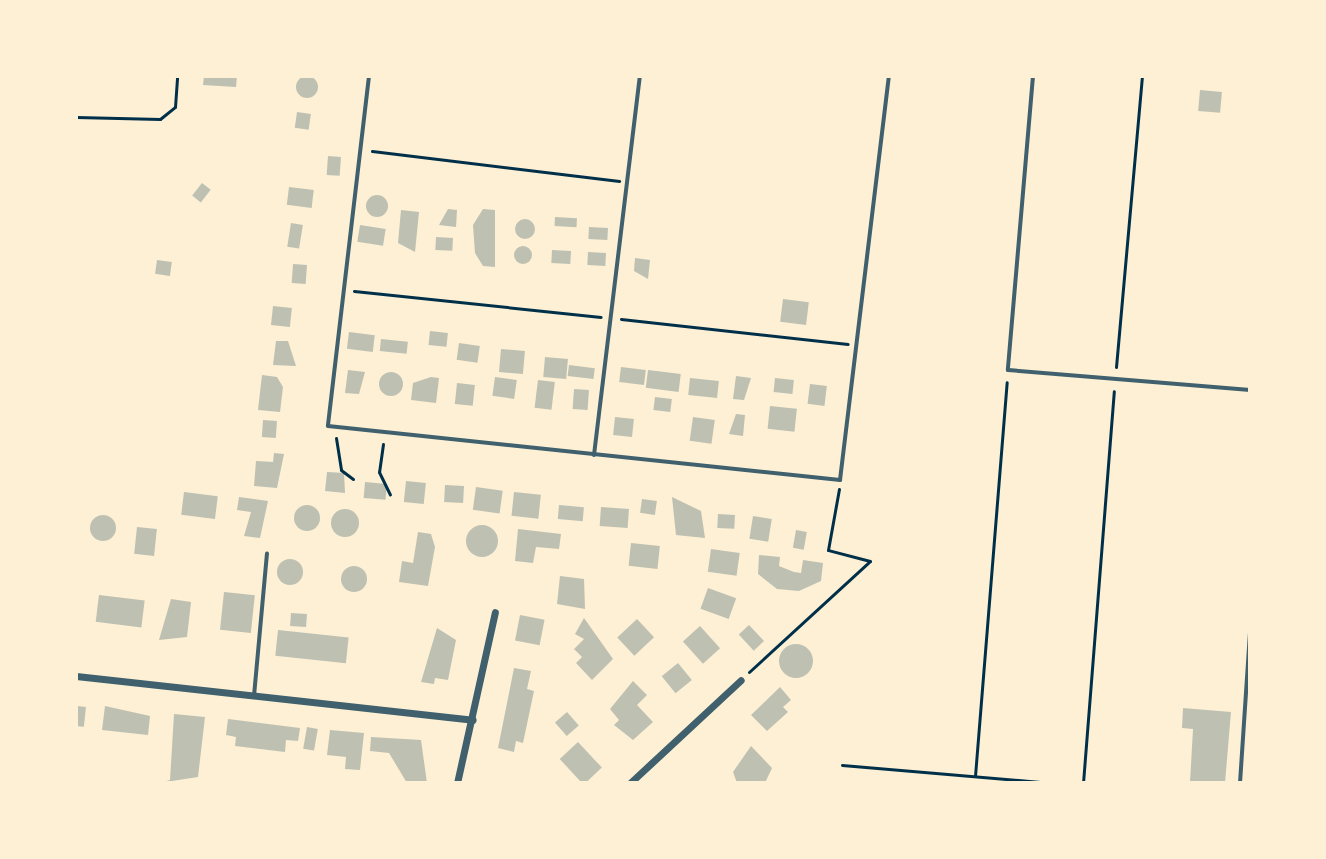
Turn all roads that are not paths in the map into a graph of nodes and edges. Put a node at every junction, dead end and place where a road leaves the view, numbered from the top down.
1 (369, 76) edge
2 (640, 76) edge
3 (889, 76) edge
4 (1033, 76) edge
5 (1250, 390) edge
6 (594, 455) junction
7 (267, 554) dead end
8 (495, 612) dead end
9 (1250, 631) edge
10 (76, 676) edge
11 (741, 680) road end
12 (254, 696) junction
13 (473, 720) junction
14 (457, 783) edge
15 (630, 783) edge
16 (1240, 783) edge

1 - 6 lane
2 - 6 lane
3 - 6 lane
4 - 5 lane
7 - 12 lane
8 - 13 street
9 - 16 lane
10 - 12 street
11 - 15 street
12 - 13 street
13 - 14 street

